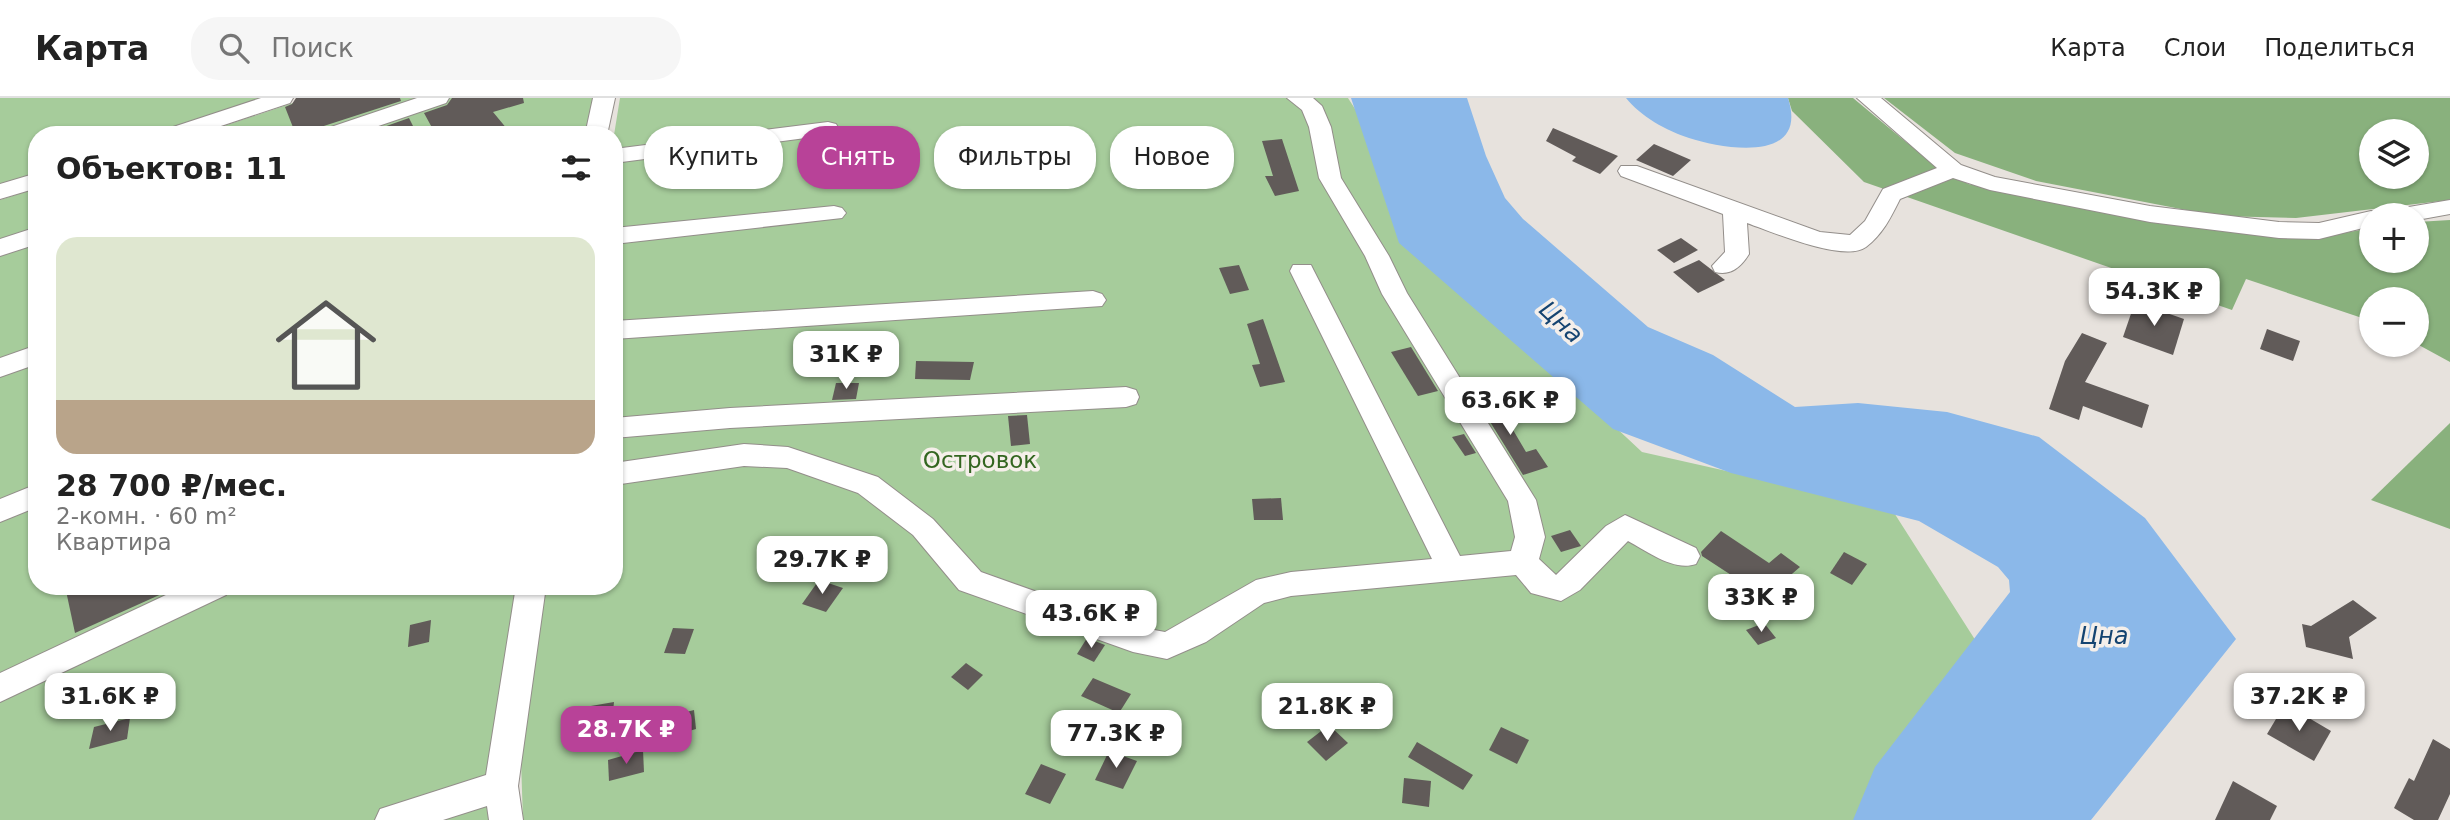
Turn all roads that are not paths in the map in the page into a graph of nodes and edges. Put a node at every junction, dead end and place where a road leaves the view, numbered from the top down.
1 (282, 98) edge
2 (438, 98) edge
3 (604, 98) edge
4 (1298, 98) edge
5 (1868, 98) edge
6 (199, 126) edge
7 (356, 126) edge
8 (598, 126) edge
9 (797, 134) edge
10 (623, 155) edge
11 (1953, 170) junction
12 (1629, 171) dead end
13 (28, 183) edge
14 (0, 192) edge
15 (2450, 207) edge
16 (1735, 210) junction
17 (2429, 210) edge
18 (834, 213) dead end
19 (2359, 221) edge
20 (623, 235) edge
21 (28, 238) edge
22 (0, 248) edge
23 (1724, 266) dead end
24 (1302, 271) dead end
25 (1093, 300) dead end
26 (623, 329) edge
27 (28, 357) edge
28 (0, 368) edge
29 (1126, 397) dead end
30 (623, 427) edge
31 (623, 473) edge
32 (28, 499) edge
33 (0, 510) edge
34 (1685, 556) dead end
35 (1523, 562) junction
36 (1452, 569) junction
37 (196, 595) edge
38 (530, 595) edge
39 (0, 688) edge
40 (502, 786) junction
41 (392, 820) edge
42 (506, 820) edge

1 - 6 street
2 - 7 street
3 - 8 street
4 - 35 street
5 - 11 street
9 - 10 street
11 - 16 street
11 - 19 street
12 - 16 street
13 - 14 street
15 - 17 street
16 - 23 street
18 - 20 street
21 - 22 street
24 - 36 street
25 - 26 street
27 - 28 street
29 - 30 street
31 - 36 street
32 - 33 street
34 - 35 street
35 - 36 street
37 - 39 street
38 - 40 street
40 - 41 street
40 - 42 street

